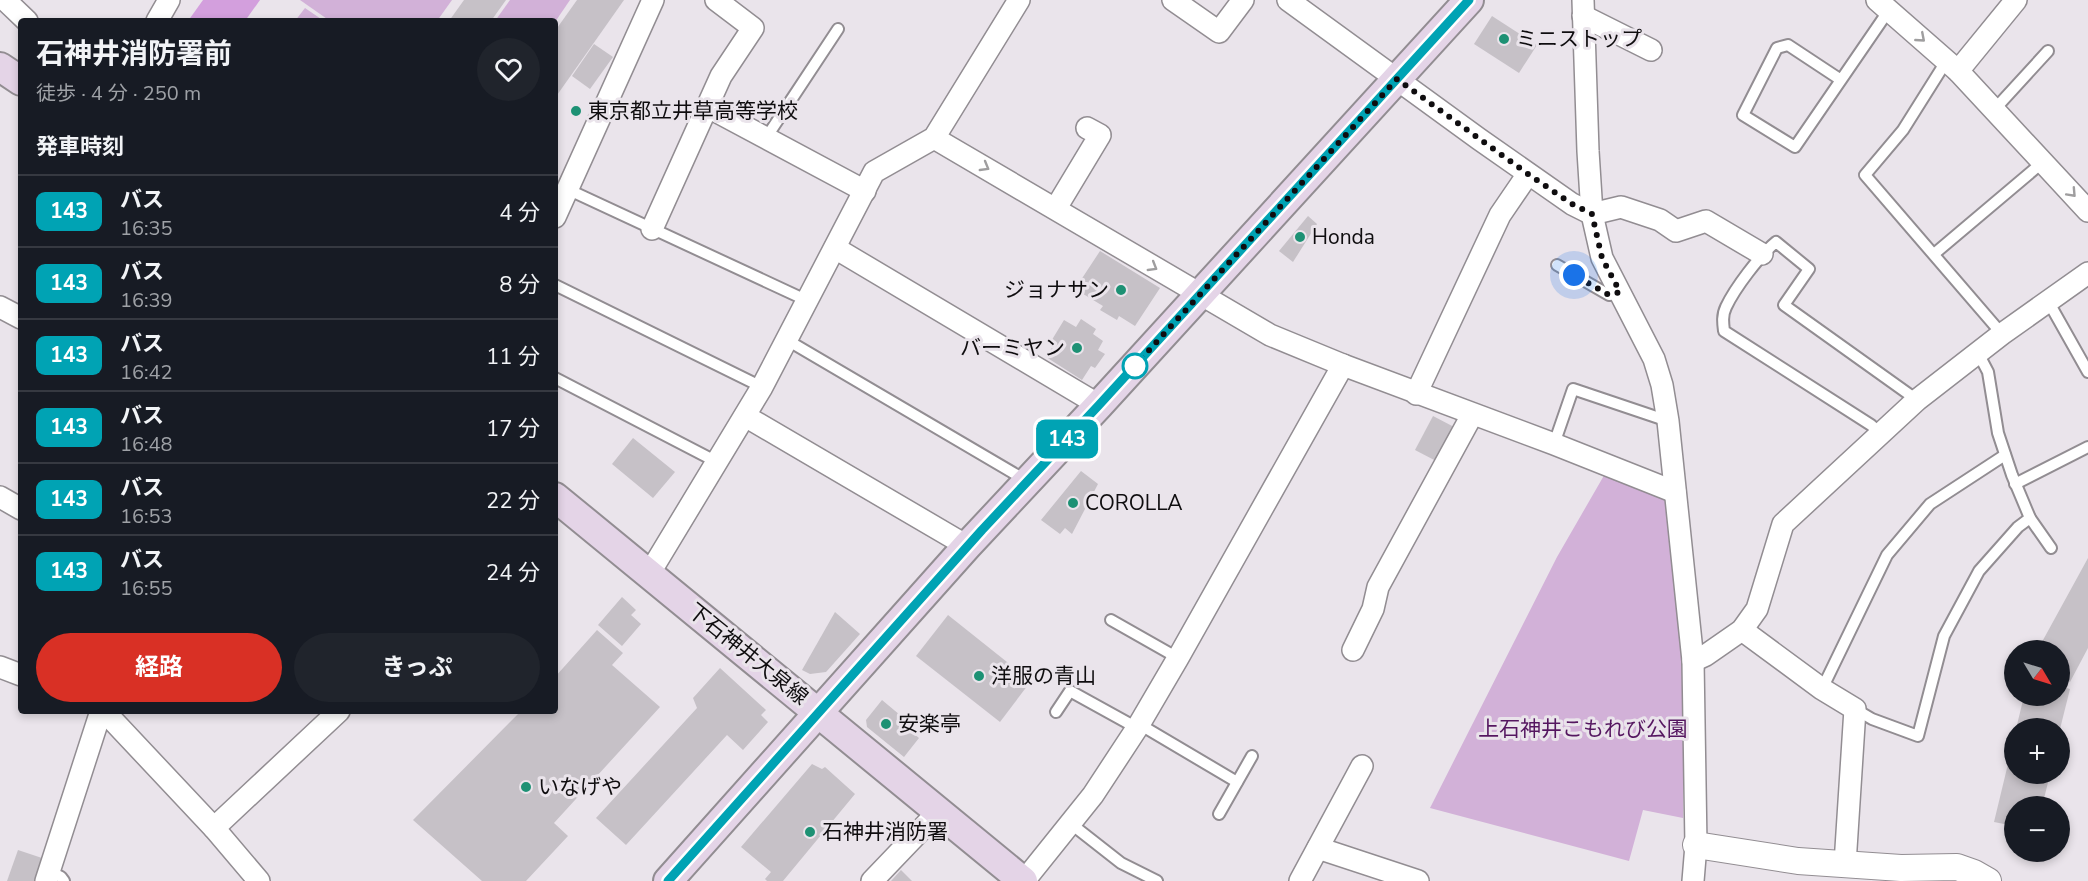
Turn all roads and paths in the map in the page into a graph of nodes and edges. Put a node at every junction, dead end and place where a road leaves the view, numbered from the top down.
1 (5, 0) edge
2 (169, 0) edge
3 (653, 0) edge
4 (716, 0) edge
5 (1019, 0) edge
6 (1173, 0) edge
7 (1244, 0) edge
8 (1288, 0) edge
9 (1469, 0) edge
10 (2016, 0) edge
11 (1883, 5) edge
12 (1583, 8) edge
13 (24, 18) edge
14 (159, 18) edge
15 (838, 29) dead end
16 (1651, 50) dead end
17 (2048, 51) dead end
18 (1953, 66) junction
19 (0, 67) edge
20 (18, 79) edge
21 (1397, 79) junction
22 (1841, 80) junction
23 (708, 107) junction
24 (1994, 110) junction
25 (1088, 128) dead end
26 (766, 138) junction
27 (934, 138) junction
28 (2043, 162) junction
29 (1528, 174) junction
30 (567, 189) junction
31 (865, 190) junction
32 (1056, 208) junction
33 (558, 211) edge
34 (2088, 211) edge
35 (1592, 214) junction
36 (652, 229) junction
37 (835, 248) junction
38 (1762, 254) junction
39 (1934, 254) junction
40 (1557, 265) dead end
41 (2088, 273) edge
42 (558, 286) edge
43 (1620, 292) junction
44 (1199, 295) junction
45 (808, 301) junction
46 (2049, 301) junction
47 (0, 307) edge
48 (18, 316) edge
49 (2002, 334) junction
50 (787, 340) junction
51 (1978, 353) junction
52 (1343, 365) junction
53 (2088, 372) edge
54 (558, 380) edge
55 (762, 387) junction
56 (1416, 394) junction
57 (1917, 400) junction
58 (1099, 405) junction
59 (1472, 415) junction
60 (745, 416) junction
61 (1668, 422) junction
62 (1881, 434) junction
63 (1554, 444) junction
64 (2088, 447) edge
65 (2005, 455) junction
66 (717, 462) junction
67 (1027, 481) junction
68 (2015, 484) junction
69 (1675, 492) junction
70 (0, 497) edge
71 (558, 499) edge
72 (18, 507) edge
73 (2030, 518) junction
74 (968, 546) junction
75 (2052, 548) dead end
76 (649, 574) junction
77 (1111, 620) dead end
78 (1742, 630) junction
79 (1353, 650) dead end
80 (1178, 658) junction
81 (1693, 662) junction
82 (0, 667) edge
83 (18, 674) edge
84 (1822, 689) junction
85 (1855, 709) junction
86 (1056, 712) dead end
87 (820, 713) junction
88 (102, 714) edge
89 (106, 714) edge
90 (336, 714) edge
91 (1138, 726) junction
92 (1252, 756) dead end
93 (1362, 766) dead end
94 (1237, 782) junction
95 (939, 812) junction
96 (1219, 813) dead end
97 (1070, 823) junction
98 (214, 828) junction
99 (1696, 844) junction
100 (1318, 848) junction
101 (1845, 864) junction
102 (1903, 874) edge
103 (53, 878) edge
104 (259, 881) edge
105 (668, 881) edge
106 (872, 881) edge
107 (1024, 881) edge
108 (1157, 881) edge
109 (1300, 881) edge
110 (1418, 881) edge
111 (1693, 881) edge
112 (1988, 881) edge

1 - 13 street
2 - 14 street
3 - 30 street
4 - 23 street
5 - 27 street
6 - 7 street
8 - 21 street
9 - 21 main road
10 - 18 street
11 -> 18 street
11 - 22 lane
12 - 16 street
12 - 35 street
15 - 26 lane
17 - 24 lane
18 - 24 street
18 - 39 lane
19 - 20 main road
21 - 29 street
21 - 44 main road
22 - 22 lane
23 - 26 street
23 - 36 street
24 - 28 street
25 - 32 street
26 - 31 street
27 - 31 street
27 -> 32 street
28 -> 34 street
28 - 39 lane
29 - 35 street
29 - 56 street
30 - 33 street
30 - 36 lane
31 - 37 street
32 -> 44 street
35 - 38 street
35 - 43 street
36 - 45 lane
37 - 45 street
37 - 58 street
38 - 57 lane
38 - 62 lane
39 - 49 lane
40 - 43 lane
41 - 46 street
42 - 55 lane
43 - 61 street
44 - 52 street
44 - 58 main road
45 - 50 street
46 - 49 street
46 - 53 lane
47 - 48 street
49 - 51 street
50 - 55 street
50 - 67 lane
51 - 57 street
51 - 65 lane
52 - 56 street
52 - 80 street
54 - 66 lane
55 - 60 street
56 - 59 street
57 - 62 street
58 - 67 main road
59 - 63 street
59 - 79 street
60 - 66 street
60 - 74 street
61 - 63 lane
61 - 69 street
62 - 78 street
63 - 69 street
64 - 68 lane
65 - 68 lane
65 - 84 lane
66 - 76 street
67 - 74 main road
68 - 73 lane
69 - 81 street
70 - 72 street
71 - 76 main road, 下石神井大泉線
73 - 75 lane
73 - 85 lane
74 - 87 main road
76 - 87 main road, 下石神井大泉線
77 - 80 lane
78 - 81 street
78 - 84 street
80 - 91 street
81 - 99 street
82 - 83 street
84 - 85 street
85 - 101 street
86 - 91 lane
87 - 95 main road, 下石神井大泉線
87 - 105 main road
88 - 103 street
89 - 98 street
90 - 98 street
91 - 94 lane
91 - 97 street
92 - 94 lane
93 - 100 street
94 - 96 lane
95 - 106 street
95 - 107 main road, 下石神井大泉線
97 - 107 street
97 - 108 lane
98 - 104 street
99 - 101 street
99 - 111 street
100 - 109 street
100 - 110 street
101 - 102 street
102 - 112 street

